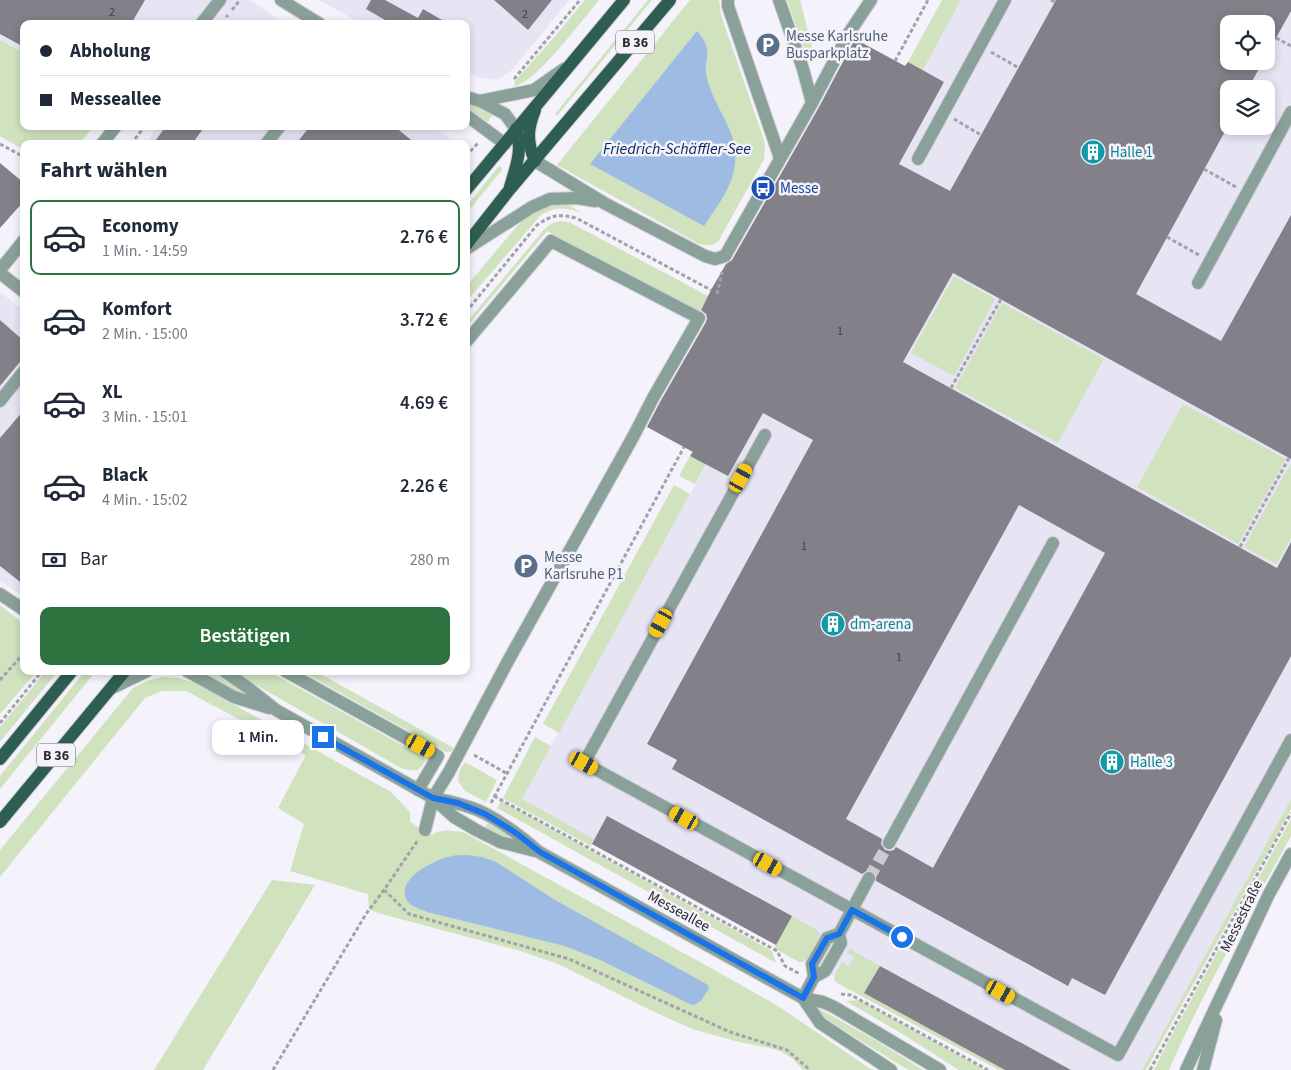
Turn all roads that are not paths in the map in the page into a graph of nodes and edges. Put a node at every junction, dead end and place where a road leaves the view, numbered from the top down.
1 (220, 0) edge
2 (281, 0) edge
3 (624, 0) edge
4 (670, 0) edge
5 (728, 0) edge
6 (779, 0) edge
7 (871, 0) edge
8 (1005, 0) edge
9 (204, 20) edge
10 (314, 20) edge
11 (570, 65) junction
12 (470, 98) edge
13 (480, 100) junction
14 (812, 102) junction
15 (537, 105) junction
16 (1291, 112) edge
17 (470, 118) edge
18 (113, 130) edge
19 (277, 130) edge
20 (516, 130) junction
21 (105, 140) edge
22 (269, 140) edge
23 (505, 144) junction
24 (519, 152) junction
25 (780, 158) junction
26 (918, 159) dead end
27 (535, 161) junction
28 (470, 185) edge
29 (510, 189) junction
30 (604, 203) junction
31 (470, 239) edge
32 (20, 245) edge
33 (470, 246) edge
34 (0, 272) edge
35 (1198, 283) dead end
36 (20, 289) edge
37 (470, 337) edge
38 (20, 376) edge
39 (0, 401) edge
40 (765, 435) dead end
41 (1053, 543) dead end
42 (0, 594) edge
43 (20, 607) edge
44 (69, 675) edge
45 (122, 675) edge
46 (139, 675) edge
47 (194, 675) edge
48 (230, 675) edge
49 (292, 675) edge
50 (112, 688) junction
51 (276, 710) junction
52 (1291, 740) edge
53 (0, 759) edge
54 (418, 790) junction
55 (433, 798) junction
56 (0, 822) edge
57 (425, 830) road end
58 (889, 843) tunnel mouth
59 (540, 852) junction
60 (1291, 854) edge
61 (870, 878) tunnel mouth
62 (852, 910) junction
63 (1223, 994) junction
64 (803, 998) junction
65 (891, 1070) edge
66 (940, 1070) edge
67 (1186, 1070) edge
68 (1203, 1070) edge

1 - 9 street
2 - 10 street
3 - 11 main road, B 36
4 - 27 main road, B 36
5 - 25 street
6 - 14 street
7 - 14 street
8 - 26 street
11 - 13 street
11 - 15 main road, B 36
12 - 13 street
13 - 20 street
14 - 25 street
15 - 20 main road, B 36
15 - 27 main road
16 - 35 street
17 - 23 street
18 - 21 street
19 - 22 street
20 - 23 main road, B 36
20 - 24 main road
23 - 24 main road
23 - 28 main road, B 36
24 - 27 main road
24 - 29 main road
25 - 30 street
27 - 29 main road, B 36
27 - 30 street
29 - 31 main road, B 36
30 - 33 street
32 - 34 street
34 - 36 street
37 - 55 street
38 - 39 street
40 - 62 street
41 - 58 street
42 - 43 street
44 - 53 main road, B 36
45 - 50 main road, B 36
46 - 50 street
47 - 51 street, Messeallee
48 - 51 street, Messeallee
49 - 54 street
50 - 56 main road, B 36
51 - 54 street, Messeallee
52 - 62 street
54 - 55 street, Messeallee
55 - 57 street
55 - 59 street, Messeallee
55 - 59 street, Messeallee
59 - 64 street, Messeallee
60 - 63 street, Messestraße
61 - 62 street
62 - 64 street
63 - 67 street, Messestraße
63 - 68 street, Messestraße
64 - 65 street, Messeallee
64 - 66 street, Messeallee

